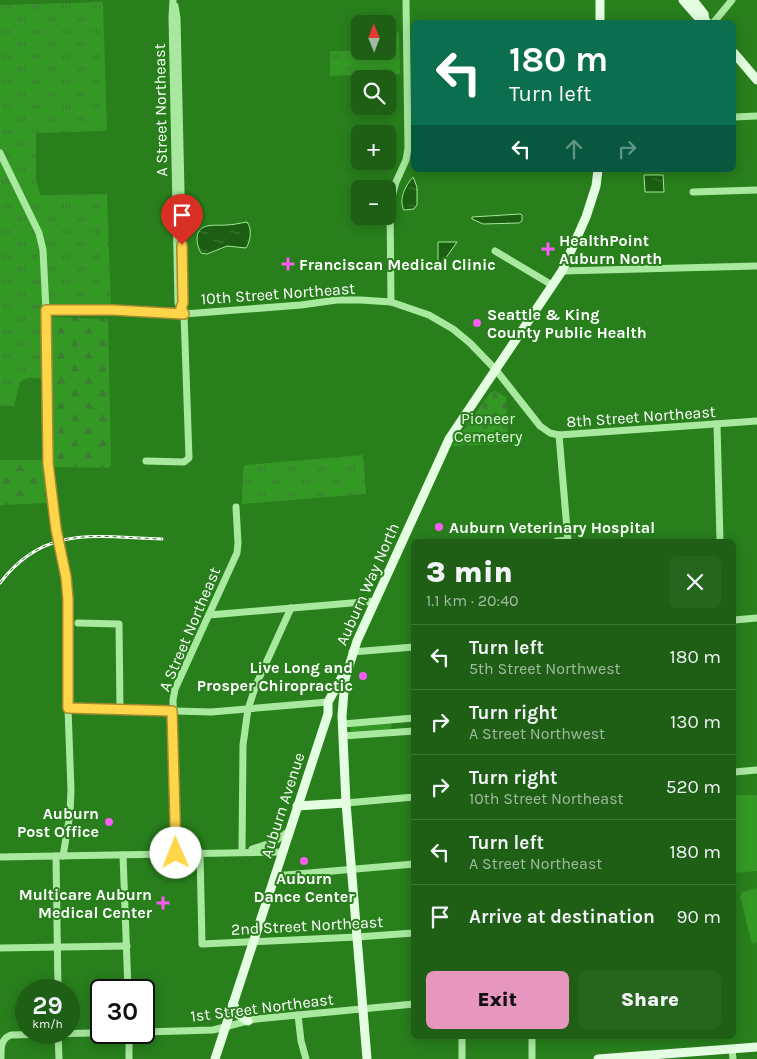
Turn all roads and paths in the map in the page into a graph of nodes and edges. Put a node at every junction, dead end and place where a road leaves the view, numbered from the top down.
1 (174, 0) edge
2 (406, 0) edge
3 (600, 0) edge
4 (683, 0) edge
5 (693, 0) edge
6 (732, 0) edge
7 (600, 20) edge
8 (705, 20) edge
9 (708, 20) edge
10 (711, 20) edge
11 (736, 55) edge
12 (757, 80) edge
13 (757, 116) edge
14 (736, 117) edge
15 (0, 152) edge
16 (598, 172) edge
17 (757, 190) edge
18 (693, 192) dead end
19 (496, 251) dead end
20 (757, 266) edge
21 (562, 271) junction
22 (552, 285) junction
23 (391, 302) junction
24 (46, 310) junction
25 (182, 311) junction
26 (496, 370) junction
27 (757, 421) edge
28 (718, 424) junction
29 (559, 435) junction
30 (146, 461) dead end
31 (236, 507) dead end
32 (568, 539) edge
33 (720, 539) edge
34 (375, 601) junction
35 (291, 608) junction
36 (209, 615) junction
37 (757, 618) edge
38 (736, 620) edge
39 (78, 623) dead end
40 (411, 647) edge
41 (352, 652) junction
42 (348, 666) junction
43 (328, 702) junction
44 (68, 708) junction
45 (120, 709) junction
46 (248, 710) junction
47 (172, 711) junction
48 (411, 718) edge
49 (394, 720) junction
50 (343, 724) junction
51 (411, 731) edge
52 (394, 732) junction
53 (343, 736) junction
54 (757, 770) edge
55 (736, 772) edge
56 (411, 797) edge
57 (346, 803) junction
58 (297, 806) junction
59 (289, 832) junction
60 (200, 852) junction
61 (242, 852) junction
62 (282, 852) junction
63 (176, 853) junction
64 (123, 855) junction
65 (59, 856) junction
66 (0, 857) edge
67 (411, 864) edge
68 (351, 870) junction
69 (274, 876) junction
70 (411, 933) edge
71 (357, 937) junction
72 (252, 942) junction
73 (127, 946) junction
74 (57, 947) junction
75 (0, 948) edge
76 (58, 979) edge
77 (128, 979) edge
78 (233, 1002) junction
79 (411, 1004) edge
80 (364, 1009) junction
81 (298, 1015) junction
82 (248, 1020) junction
83 (226, 1027) junction
84 (155, 1032) edge
85 (15, 1035) edge
86 (462, 1039) edge
87 (532, 1039) edge
88 (58, 1044) edge
89 (129, 1044) edge
90 (757, 1047) edge
91 (732, 1049) junction
92 (666, 1056) edge
93 (1, 1059) edge
94 (59, 1059) edge
95 (129, 1059) edge
96 (215, 1059) edge
97 (306, 1059) edge
98 (368, 1059) edge
99 (462, 1059) edge
100 (532, 1059) edge
101 (598, 1059) edge
102 (733, 1059) edge

1 - 25 street, A Street Northeast
2 - 23 street
3 - 7 main road
4 - 8 main road
5 - 9 main road
6 - 10 street
11 - 12 main road
13 - 14 street
15 - 24 street
16 - 21 main road, Auburn Way North
17 - 18 street
19 - 22 street
20 - 21 street
21 - 22 main road, Auburn Way North
22 - 26 main road, Auburn Way North
23 - 25 street, 10th Street Northeast
23 - 26 street, 10th Street Northeast
24 - 25 street, 10th Street Northeast
24 - 44 street
25 - 30 street, A Street Northeast
26 - 29 street, 8th Street Northeast
26 - 34 main road, Auburn Way North
27 - 28 street, 8th Street Northeast
28 - 29 street, 8th Street Northeast
28 - 33 street
29 - 32 street
31 - 36 street, A Street Northeast
34 - 35 street
34 - 41 main road, Auburn Way North
35 - 36 street
35 - 46 street
36 - 47 street, A Street Northeast
37 - 38 street
39 - 45 street
40 - 41 street
41 - 42 main road, Auburn Way North
42 - 43 main road, Auburn Avenue
42 - 50 main road, Auburn Way North
43 - 46 street
43 - 58 main road, Auburn Avenue
44 - 45 street
44 - 65 street
45 - 47 street
46 - 47 street
46 - 61 street
47 - 63 street, A Street Northeast
48 - 49 street
49 - 50 street
49 - 52 street
50 - 53 main road, Auburn Way North
51 - 52 street
52 - 53 street
53 - 57 main road, Auburn Way North
54 - 55 street
56 - 57 street
57 - 58 main road
57 - 68 main road, Auburn Way North
58 - 59 main road, Auburn Avenue
59 - 61 street
59 - 62 main road, Auburn Avenue
60 - 61 street
60 - 63 street
60 - 72 street, 2nd Street Northeast
61 - 62 street
62 - 69 main road, Auburn Avenue
63 - 64 street
64 - 65 street
64 - 73 street
65 - 66 street
65 - 74 street
67 - 68 street
68 - 69 street
68 - 71 main road, Auburn Way North
69 - 72 main road, Auburn Avenue
70 - 71 street, 2nd Street Northeast
71 - 72 street, 2nd Street Northeast
71 - 80 main road, Auburn Way North
72 - 78 main road, Auburn Avenue
73 - 74 street
73 - 77 street
74 - 75 street
74 - 76 street
78 - 82 main road
78 - 83 main road, Auburn Avenue
79 - 80 street, 1st Street Northeast
80 - 81 street, 1st Street Northeast
80 - 98 main road, Auburn Way North
81 - 82 street, 1st Street Northeast
81 - 97 street
82 - 83 street, 1st Street Northeast
83 - 84 street, 1st Street Northeast
83 - 96 main road, Auburn Avenue
85 - 93 street
86 - 99 street
87 - 100 street
88 - 94 street
89 - 95 street
90 - 91 main road
91 - 92 main road
91 - 102 street
92 - 101 main road

